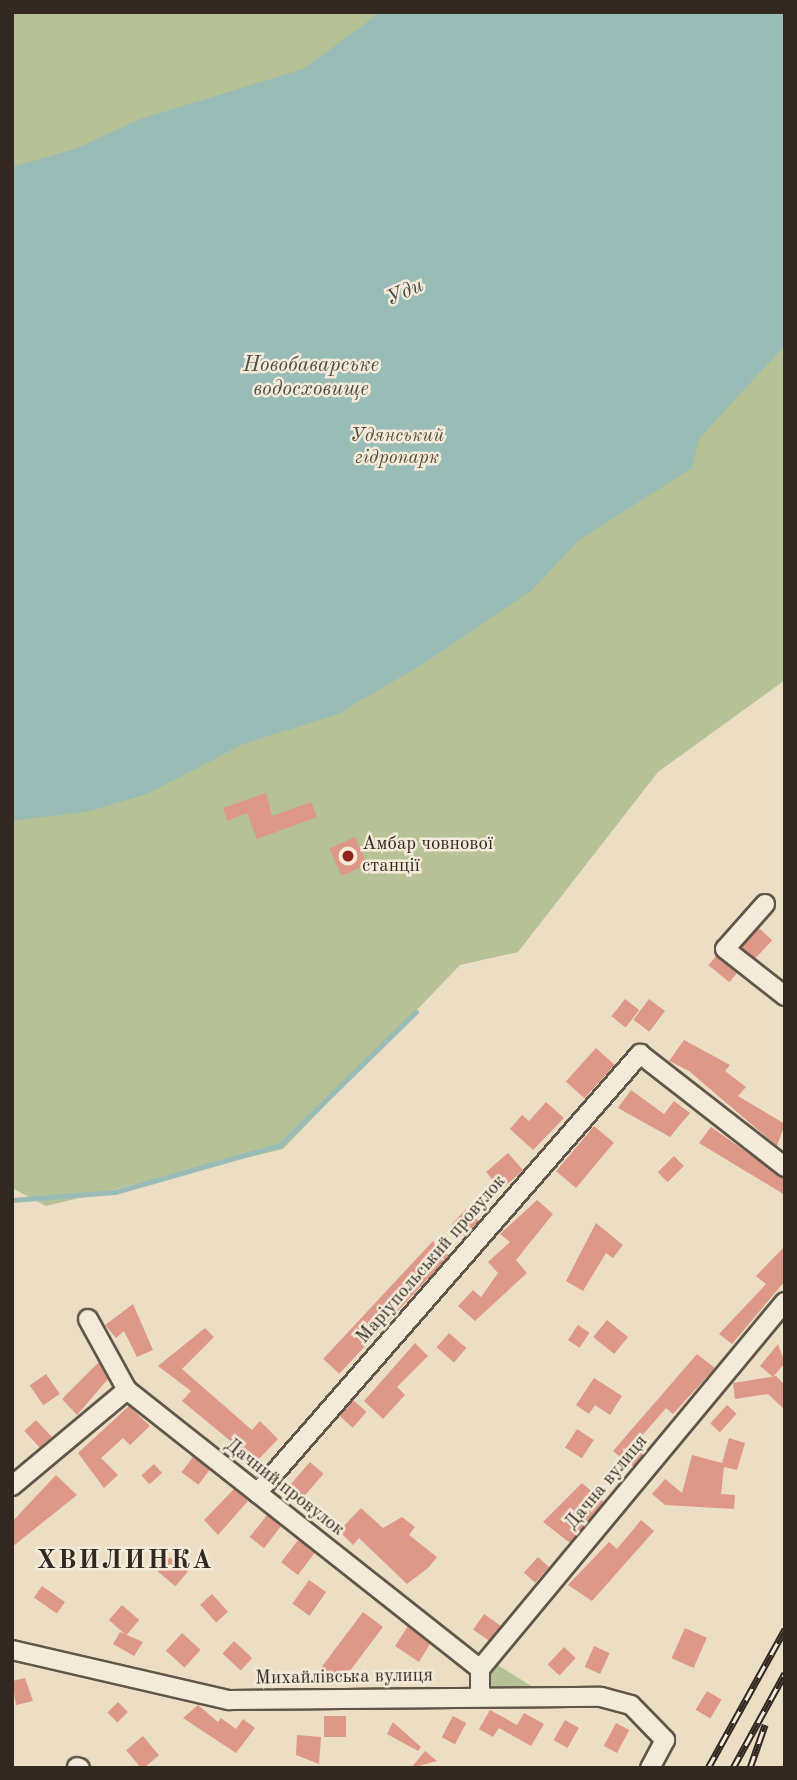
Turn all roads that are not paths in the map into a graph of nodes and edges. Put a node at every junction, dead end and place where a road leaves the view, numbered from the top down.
1 (765, 904) dead end
2 (785, 996) edge
3 (785, 1167) edge
4 (785, 1302) edge
5 (88, 1319) dead end
6 (127, 1390) junction
7 (12, 1486) edge
8 (257, 1493) junction
9 (12, 1650) edge
10 (480, 1670) junction
11 (480, 1697) junction
12 (650, 1768) edge

1 - 2 street
3 - 8 street, Маріупольський провулок
4 - 10 street, Дачна вулиця
5 - 6 street, Дачний провулок
6 - 7 street
6 - 8 street, Дачний провулок
8 - 10 street, Дачний провулок
9 - 11 street, Михайлівська вулиця
10 - 11 street
11 - 12 street, Михайлівська вулиця

